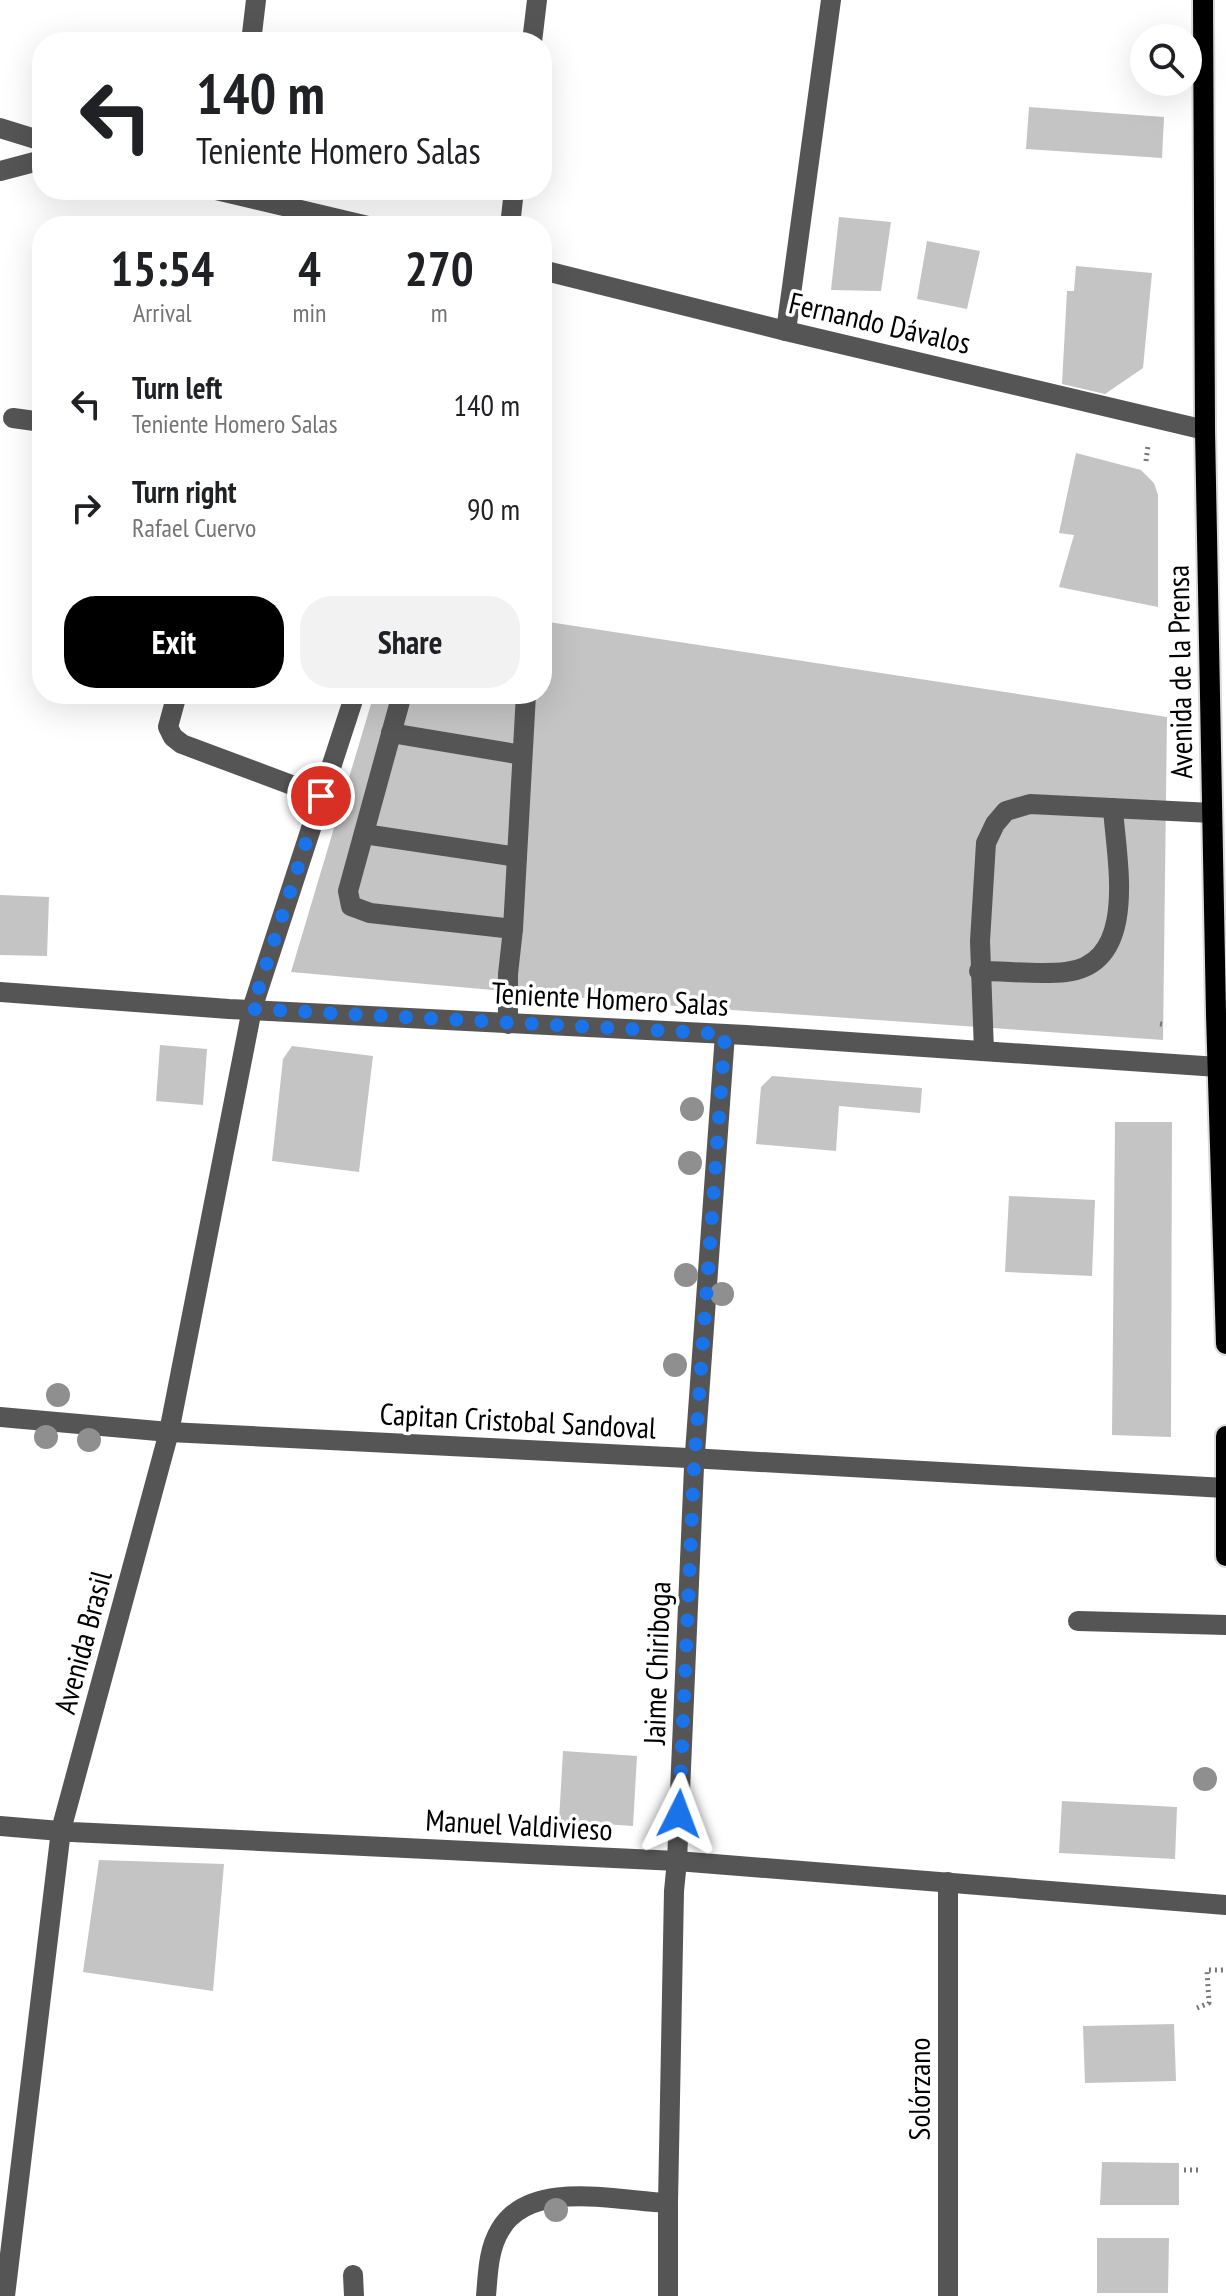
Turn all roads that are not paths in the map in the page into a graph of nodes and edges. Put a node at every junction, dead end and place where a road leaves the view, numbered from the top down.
1 (256, 0) edge
2 (537, 0) edge
3 (831, 0) edge
4 (1203, 0) edge
5 (252, 32) edge
6 (533, 32) edge
7 (0, 128) edge
8 (32, 138) edge
9 (32, 163) edge
10 (0, 171) edge
11 (250, 200) edge
12 (293, 216) edge
13 (552, 272) edge
14 (786, 331) junction
15 (13, 418) dead end
16 (32, 421) edge
17 (1205, 430) junction
18 (174, 704) edge
19 (352, 704) edge
20 (399, 704) edge
21 (525, 704) edge
22 (391, 733) junction
23 (522, 755) junction
24 (321, 796) junction
25 (1113, 808) junction
26 (1212, 813) junction
27 (364, 834) junction
28 (517, 857) junction
29 (513, 929) junction
30 (979, 971) junction
31 (0, 992) edge
32 (252, 1009) junction
33 (508, 1024) junction
34 (725, 1034) junction
35 (984, 1051) junction
36 (1222, 1063) edge
37 (1226, 1344) edge
38 (0, 1417) edge
39 (169, 1432) junction
40 (1226, 1436) edge
41 (695, 1458) junction
42 (1225, 1488) edge
43 (1226, 1556) edge
44 (1078, 1621) dead end
45 (1226, 1625) edge
46 (0, 1826) edge
47 (61, 1830) junction
48 (677, 1861) junction
49 (948, 1882) junction
50 (1226, 1905) edge
51 (668, 2203) junction
52 (5, 2296) edge
53 (486, 2296) edge
54 (668, 2296) edge
55 (948, 2296) edge

1 - 5 street
2 - 6 street
3 - 14 street
4 - 17 main road, Avenida de la Prensa
7 - 8 street
9 - 10 street
11 - 12 street
13 - 14 street, Fernando Dávalos
14 - 17 street, Fernando Dávalos
15 - 16 street
17 - 26 main road, Avenida de la Prensa
18 - 24 street
19 - 24 street, Avenida Brasil
20 - 22 street
21 - 23 street
22 - 23 street
22 - 27 street
23 - 28 street
24 - 32 street, Avenida Brasil
25 - 26 street
25 - 30 street
25 - 30 street
26 - 36 main road, Avenida de la Prensa
27 - 28 street
27 - 29 street
28 - 29 street
29 - 33 street
30 - 35 street
31 - 32 street, Teniente Homero Salas
32 - 33 street, Teniente Homero Salas
32 - 39 street, Avenida Brasil
33 - 34 street, Teniente Homero Salas
34 - 35 street, Teniente Homero Salas
34 - 41 street, Jaime Chiriboga
35 - 36 street, Teniente Homero Salas
36 - 37 main road, Avenida de la Prensa
38 - 39 street, Capitan Cristobal Sandoval
39 - 41 street, Capitan Cristobal Sandoval
39 - 47 street, Avenida Brasil
40 - 42 main road
41 - 42 street, Capitan Cristobal Sandoval
41 - 48 street, Jaime Chiriboga
42 - 43 main road
44 - 45 street
46 - 47 street, Manuel Valdivieso
47 - 48 street, Manuel Valdivieso
47 - 52 street, Avenida Brasil
48 - 49 street, Manuel Valdivieso
48 - 51 street, Jaime Chiriboga
49 - 50 street, Manuel Valdivieso
49 - 55 street, Solórzano
51 - 53 street
51 - 54 street, Jaime Chiriboga

